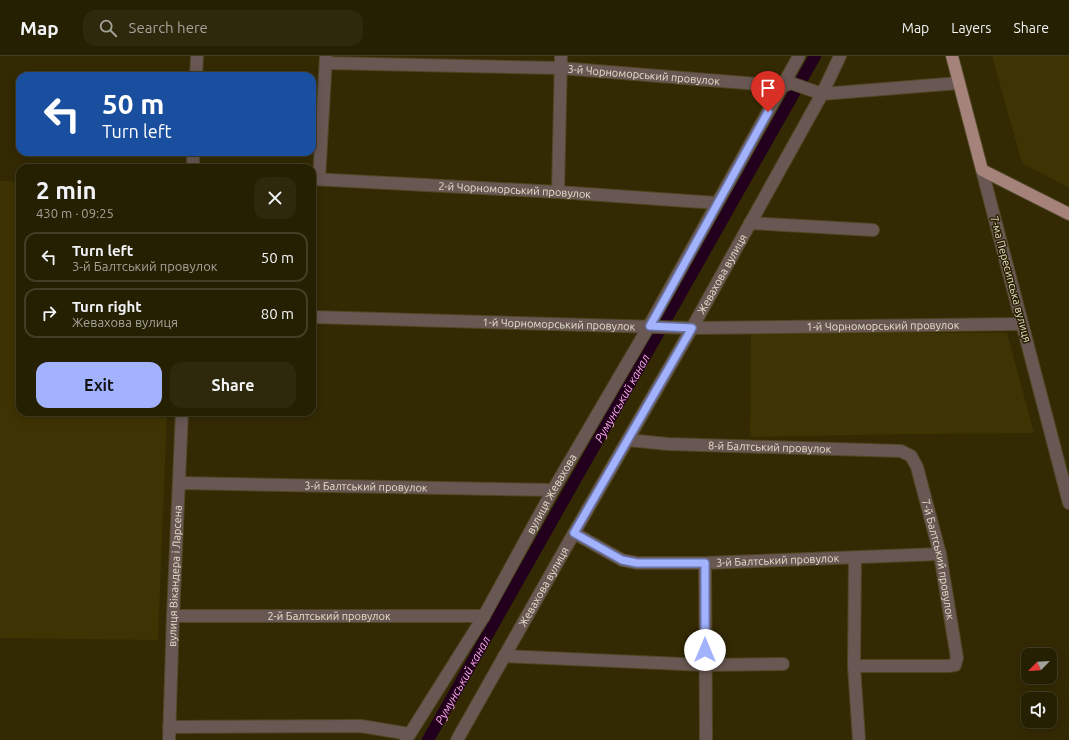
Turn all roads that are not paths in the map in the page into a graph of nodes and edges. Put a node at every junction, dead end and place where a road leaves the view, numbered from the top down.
1 (197, 56) edge
2 (560, 56) edge
3 (799, 56) edge
4 (840, 56) edge
5 (952, 56) edge
6 (326, 60) edge
7 (560, 68) junction
8 (196, 72) edge
9 (959, 83) junction
10 (787, 85) junction
11 (820, 93) junction
12 (316, 168) edge
13 (982, 170) junction
14 (316, 179) edge
15 (558, 192) junction
16 (717, 203) junction
17 (1069, 214) edge
18 (750, 223) junction
19 (873, 230) dead end
20 (316, 317) edge
21 (1022, 324) junction
22 (653, 326) junction
23 (689, 328) junction
24 (182, 416) edge
25 (628, 440) junction
26 (911, 456) joint
27 (180, 483) junction
28 (553, 490) junction
29 (1067, 491) edge
30 (1069, 503) edge
31 (574, 533) junction
32 (940, 554) junction
33 (855, 558) junction
34 (705, 563) junction
35 (173, 616) junction
36 (484, 616) junction
37 (504, 656) junction
38 (784, 664) dead end
39 (705, 665) junction
40 (854, 666) junction
41 (170, 727) junction
42 (408, 737) edge
43 (169, 740) edge
44 (457, 740) edge
45 (706, 740) edge
46 (859, 740) edge

1 - 8 street
2 - 7 street
3 - 10 street, вулиця Жевахова
4 - 11 street, Жевахова вулиця
5 - 9 main road, 7-ма Пересипська вулиця
6 - 7 street, 3-й Чорноморський провулок
6 - 12 street
7 - 10 street, 3-й Чорноморський провулок
7 - 15 street
9 - 11 street, 3-й Чорноморський провулок
9 - 13 main road, 7-ма Пересипська вулиця
10 - 11 street, 3-й Чорноморський провулок
10 - 16 street, вулиця Жевахова
11 - 18 street, Жевахова вулиця
13 - 17 main road
13 - 21 street, 7-ма Пересипська вулиця
14 - 15 street, 2-й Чорноморський провулок
15 - 16 street, 2-й Чорноморський провулок
16 - 22 street, вулиця Жевахова
18 - 19 street
18 - 23 street, Жевахова вулиця
20 - 22 street, 1-й Чорноморський провулок
21 - 23 street, 1-й Чорноморський провулок
21 - 29 street, 7-ма Пересипська вулиця
22 - 23 street, 1-й Чорноморський провулок
22 - 28 street, вулиця Жевахова
23 - 25 street, Жевахова вулиця
24 - 27 street, вулиця Вікандера і Ларсена
25 - 26 street, 8-й Балтський провулок
25 - 31 street, Жевахова вулиця
26 - 32 street, 7-й Балтський провулок
27 - 28 street, 3-й Балтський провулок
27 - 35 street, вулиця Вікандера і Ларсена
28 - 36 street, вулиця Жевахова
29 - 30 street, 7-ма Пересипська вулиця
31 - 34 street, 3-й Балтський провулок
31 - 37 street, Жевахова вулиця
32 - 33 street, 3-й Балтський провулок
32 - 40 street, 7-й Балтський провулок
33 - 34 street, 3-й Балтський провулок
33 - 40 street
34 - 39 street
35 - 36 street, 2-й Балтський провулок
35 - 41 street, вулиця Вікандера і Ларсена
36 - 42 street, вулиця Жевахова
37 - 39 street
37 - 44 street, Жевахова вулиця
38 - 39 street
39 - 45 street
40 - 46 street
41 - 42 street
41 - 43 street, вулиця Вікандера і Ларсена

